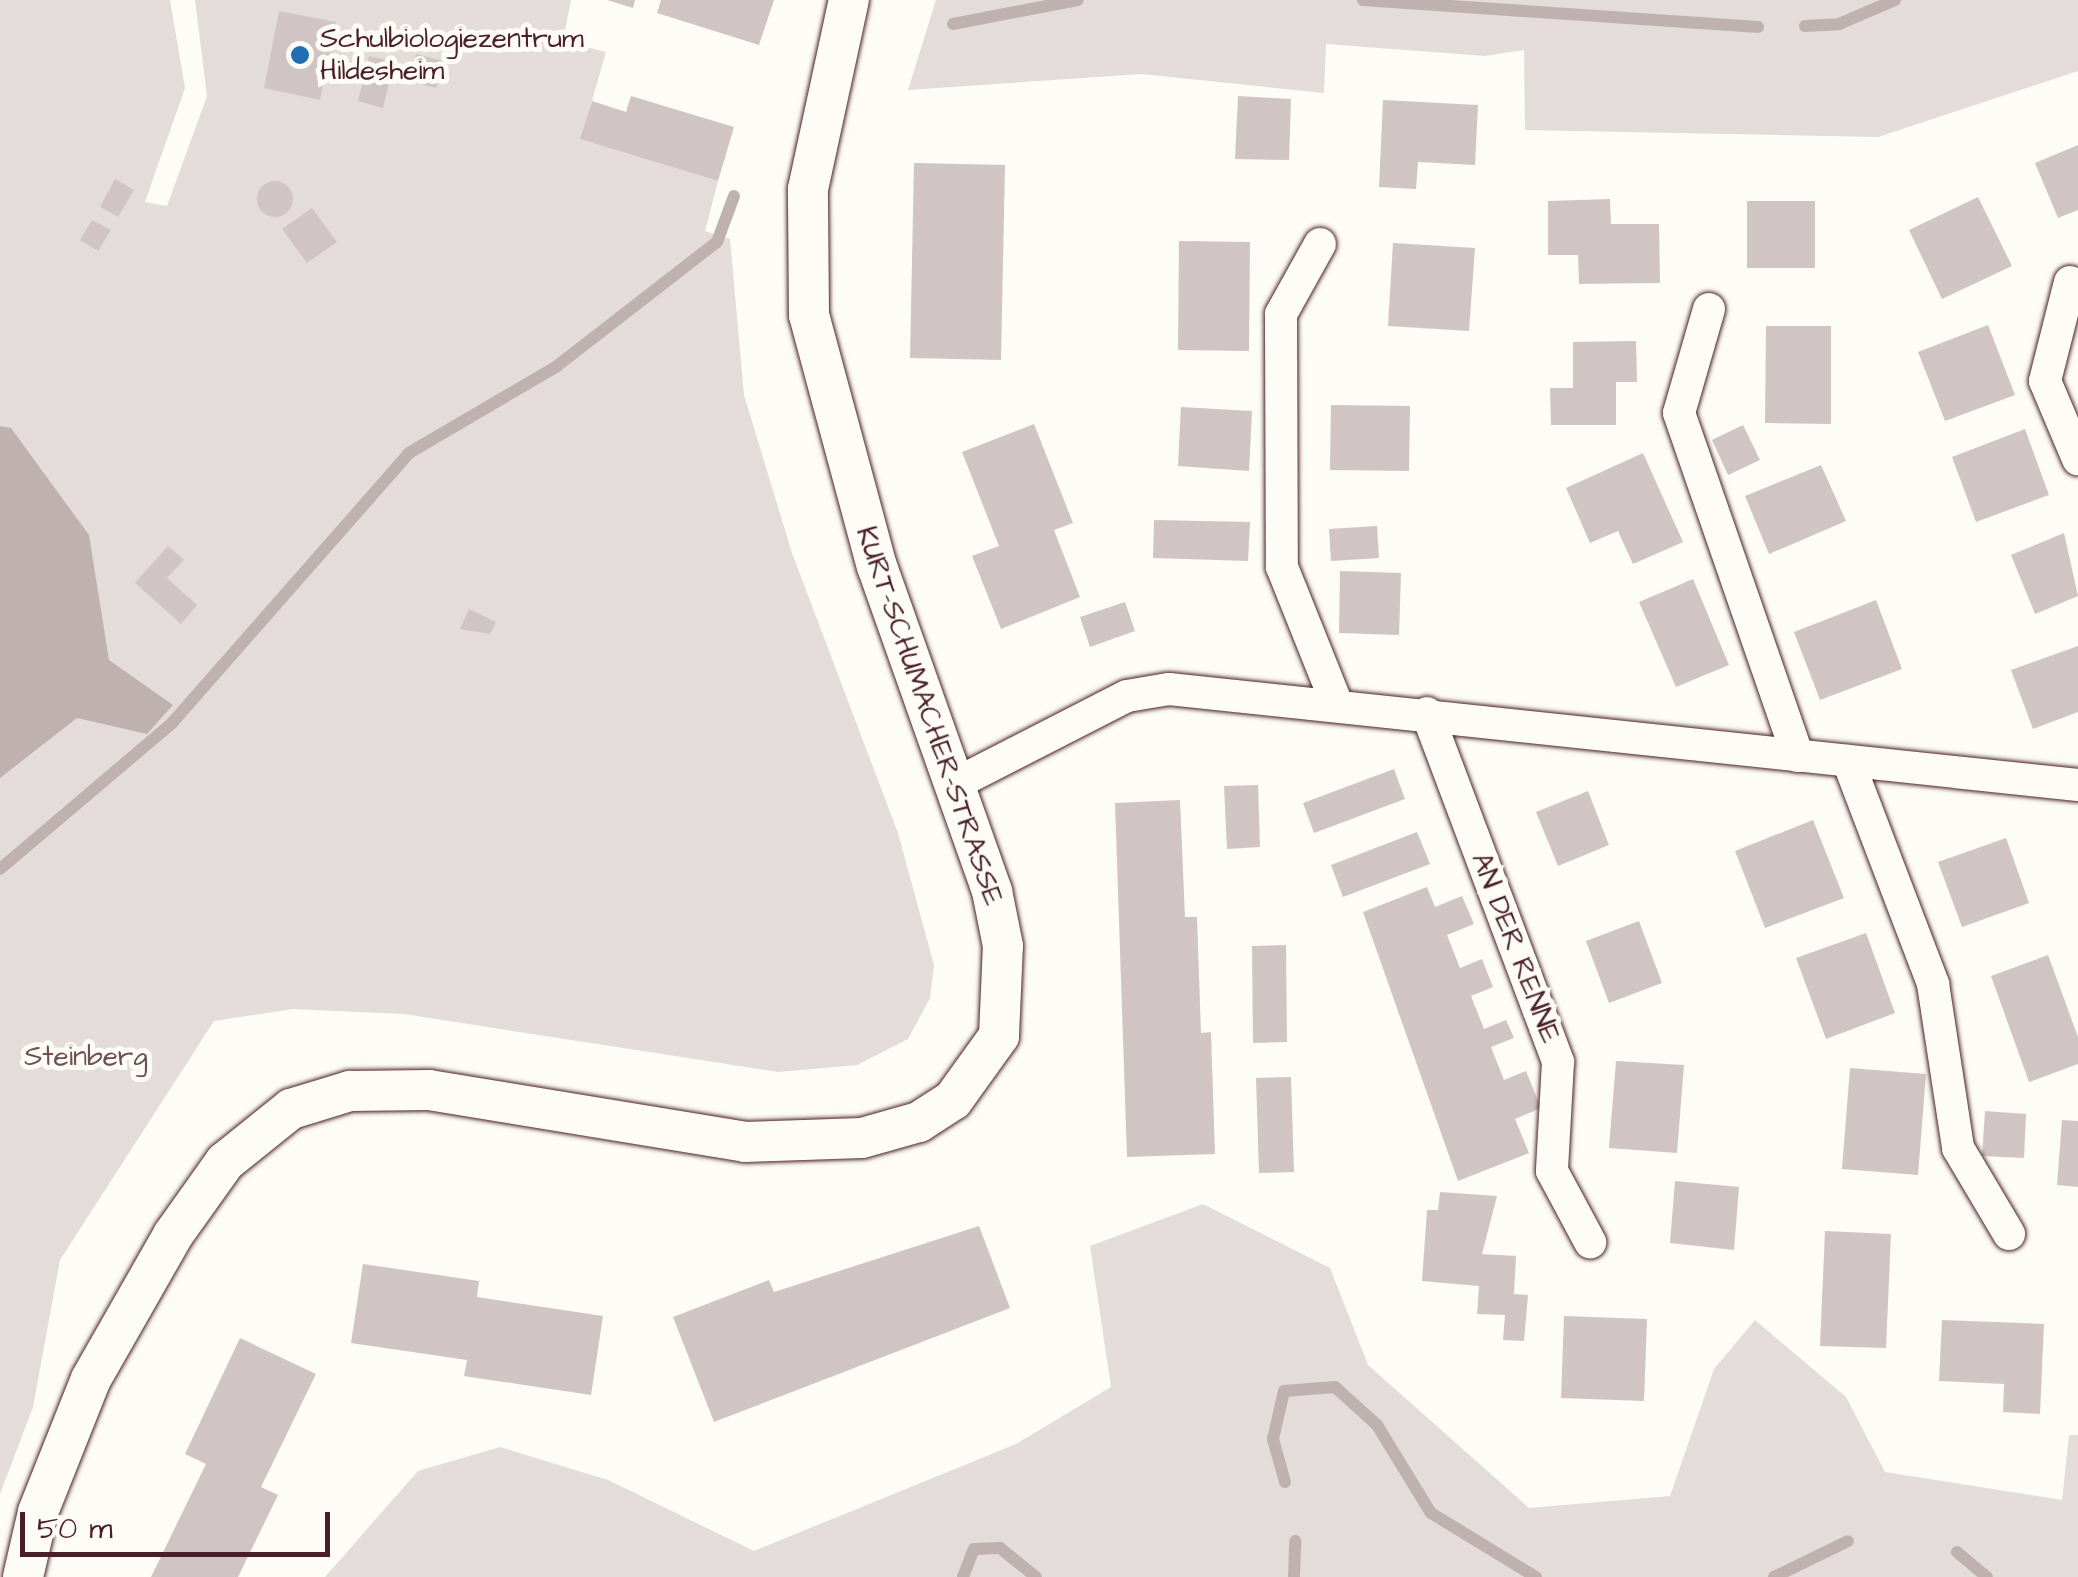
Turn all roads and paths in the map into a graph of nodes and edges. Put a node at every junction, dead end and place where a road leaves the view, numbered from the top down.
1 (849, 0) edge
2 (1320, 244) dead end
3 (2070, 282) dead end
4 (1709, 309) dead end
5 (2078, 459) edge
6 (1336, 702) junction
7 (1426, 713) junction
8 (1798, 756) junction
9 (1848, 761) junction
10 (955, 784) junction
11 (2078, 784) edge
12 (2009, 1234) dead end
13 (1590, 1242) dead end
14 (23, 1577) edge

1 - 10 street, KURT-SCHUMACHER-STRASSE
2 - 6 street
3 - 5 street
4 - 8 street
6 - 7 street
6 - 10 street
7 - 8 street
7 - 13 street, AN DER RENNE
8 - 9 street
9 - 11 street
9 - 12 street
10 - 14 street, KURT-SCHUMACHER-STRASSE

